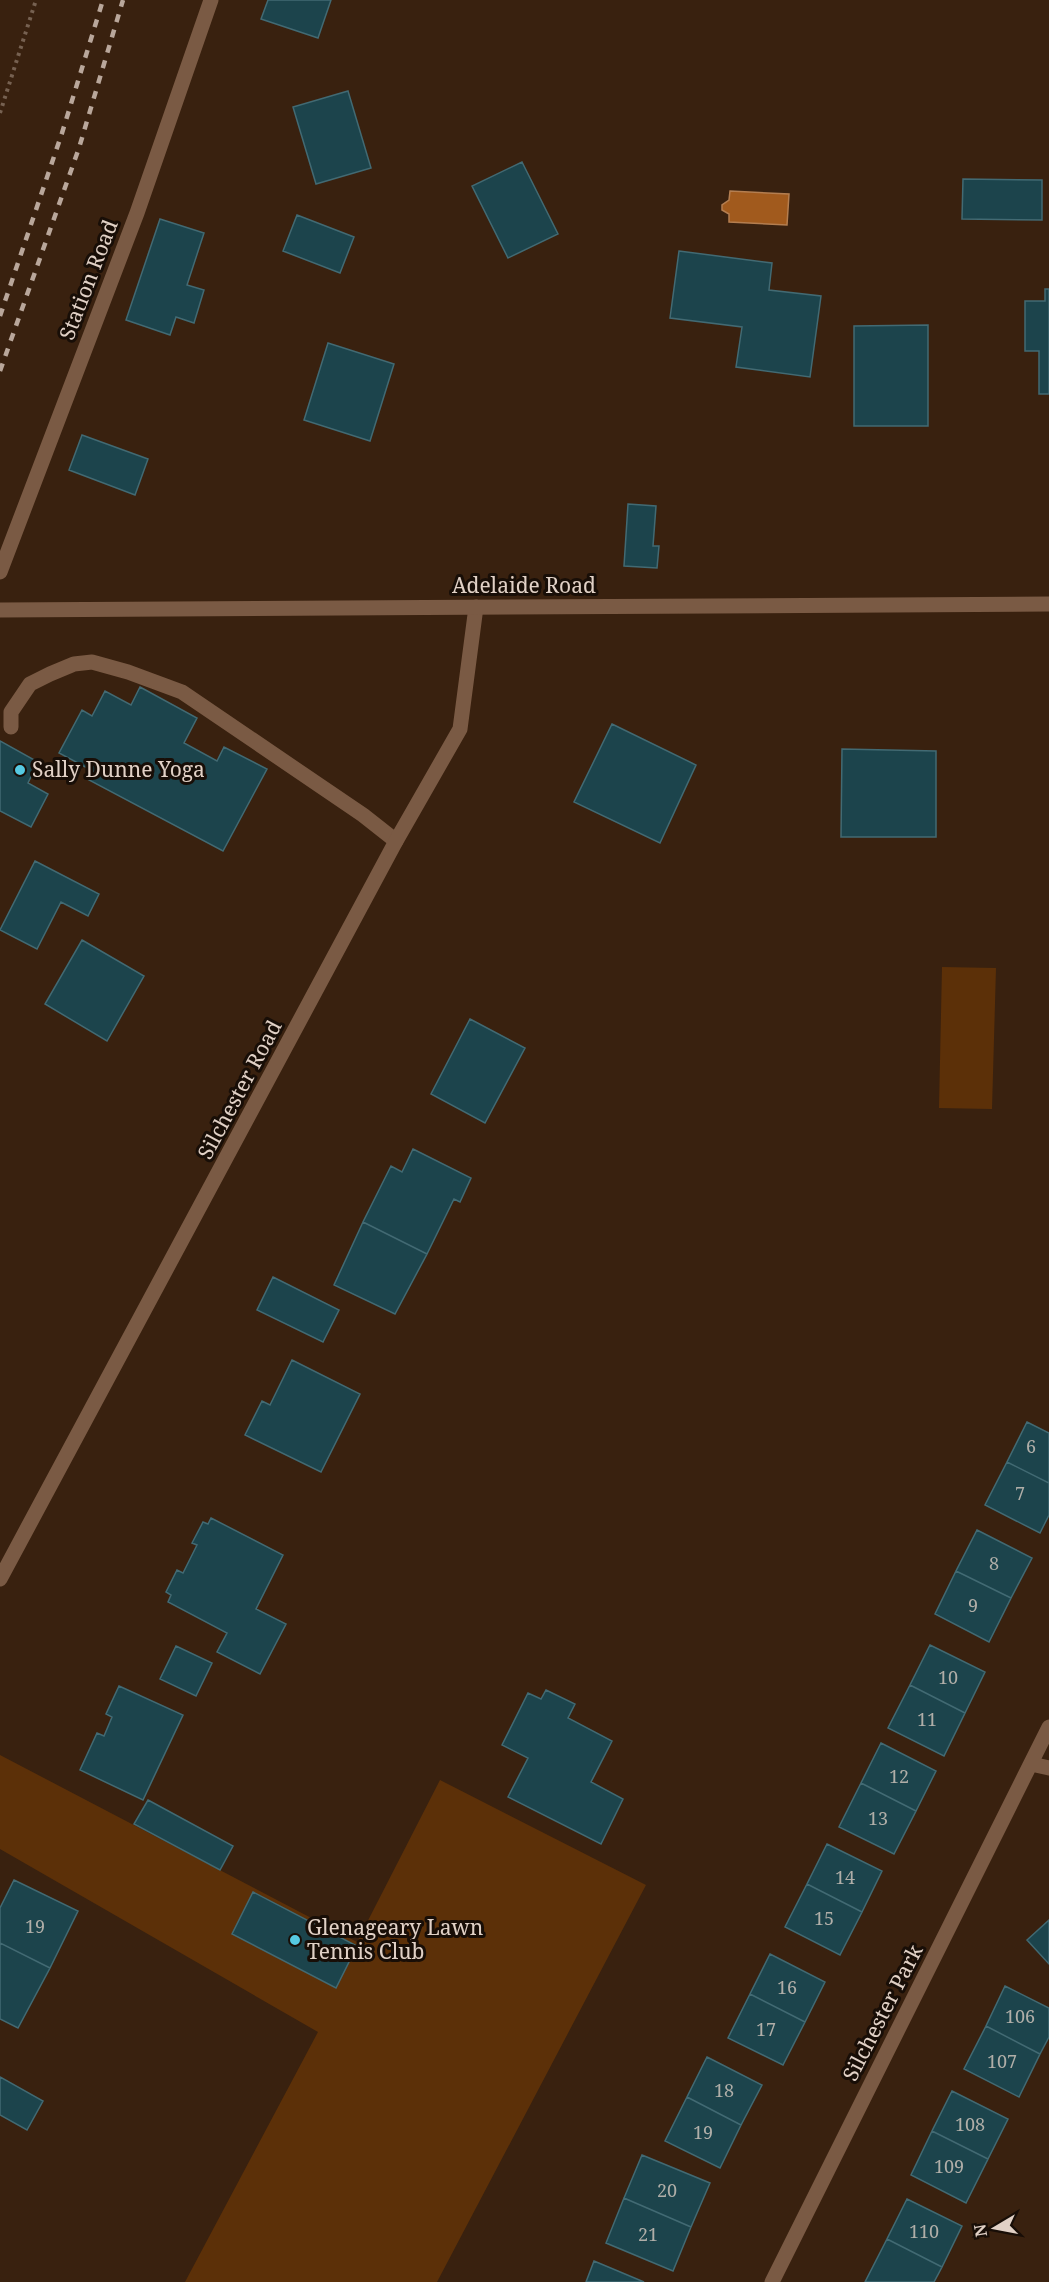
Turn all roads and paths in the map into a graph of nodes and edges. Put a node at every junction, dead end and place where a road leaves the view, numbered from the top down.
1 (36, 0) edge
2 (211, 0) edge
3 (0, 113) edge
4 (0, 572) edge
5 (1049, 604) edge
6 (476, 607) junction
7 (0, 610) edge
8 (11, 727) dead end
9 (396, 841) junction
10 (0, 1579) edge
11 (1049, 1727) edge
12 (1031, 1764) junction
13 (1049, 1768) edge
14 (772, 2282) edge

1 - 3 path
2 - 4 street, Station Road
5 - 6 street, Adelaide Road
6 - 7 street, Adelaide Road
6 - 9 street, Silchester Road
8 - 9 street
9 - 10 street, Silchester Road
11 - 12 street, Silchester Park
12 - 13 street
12 - 14 street, Silchester Park

